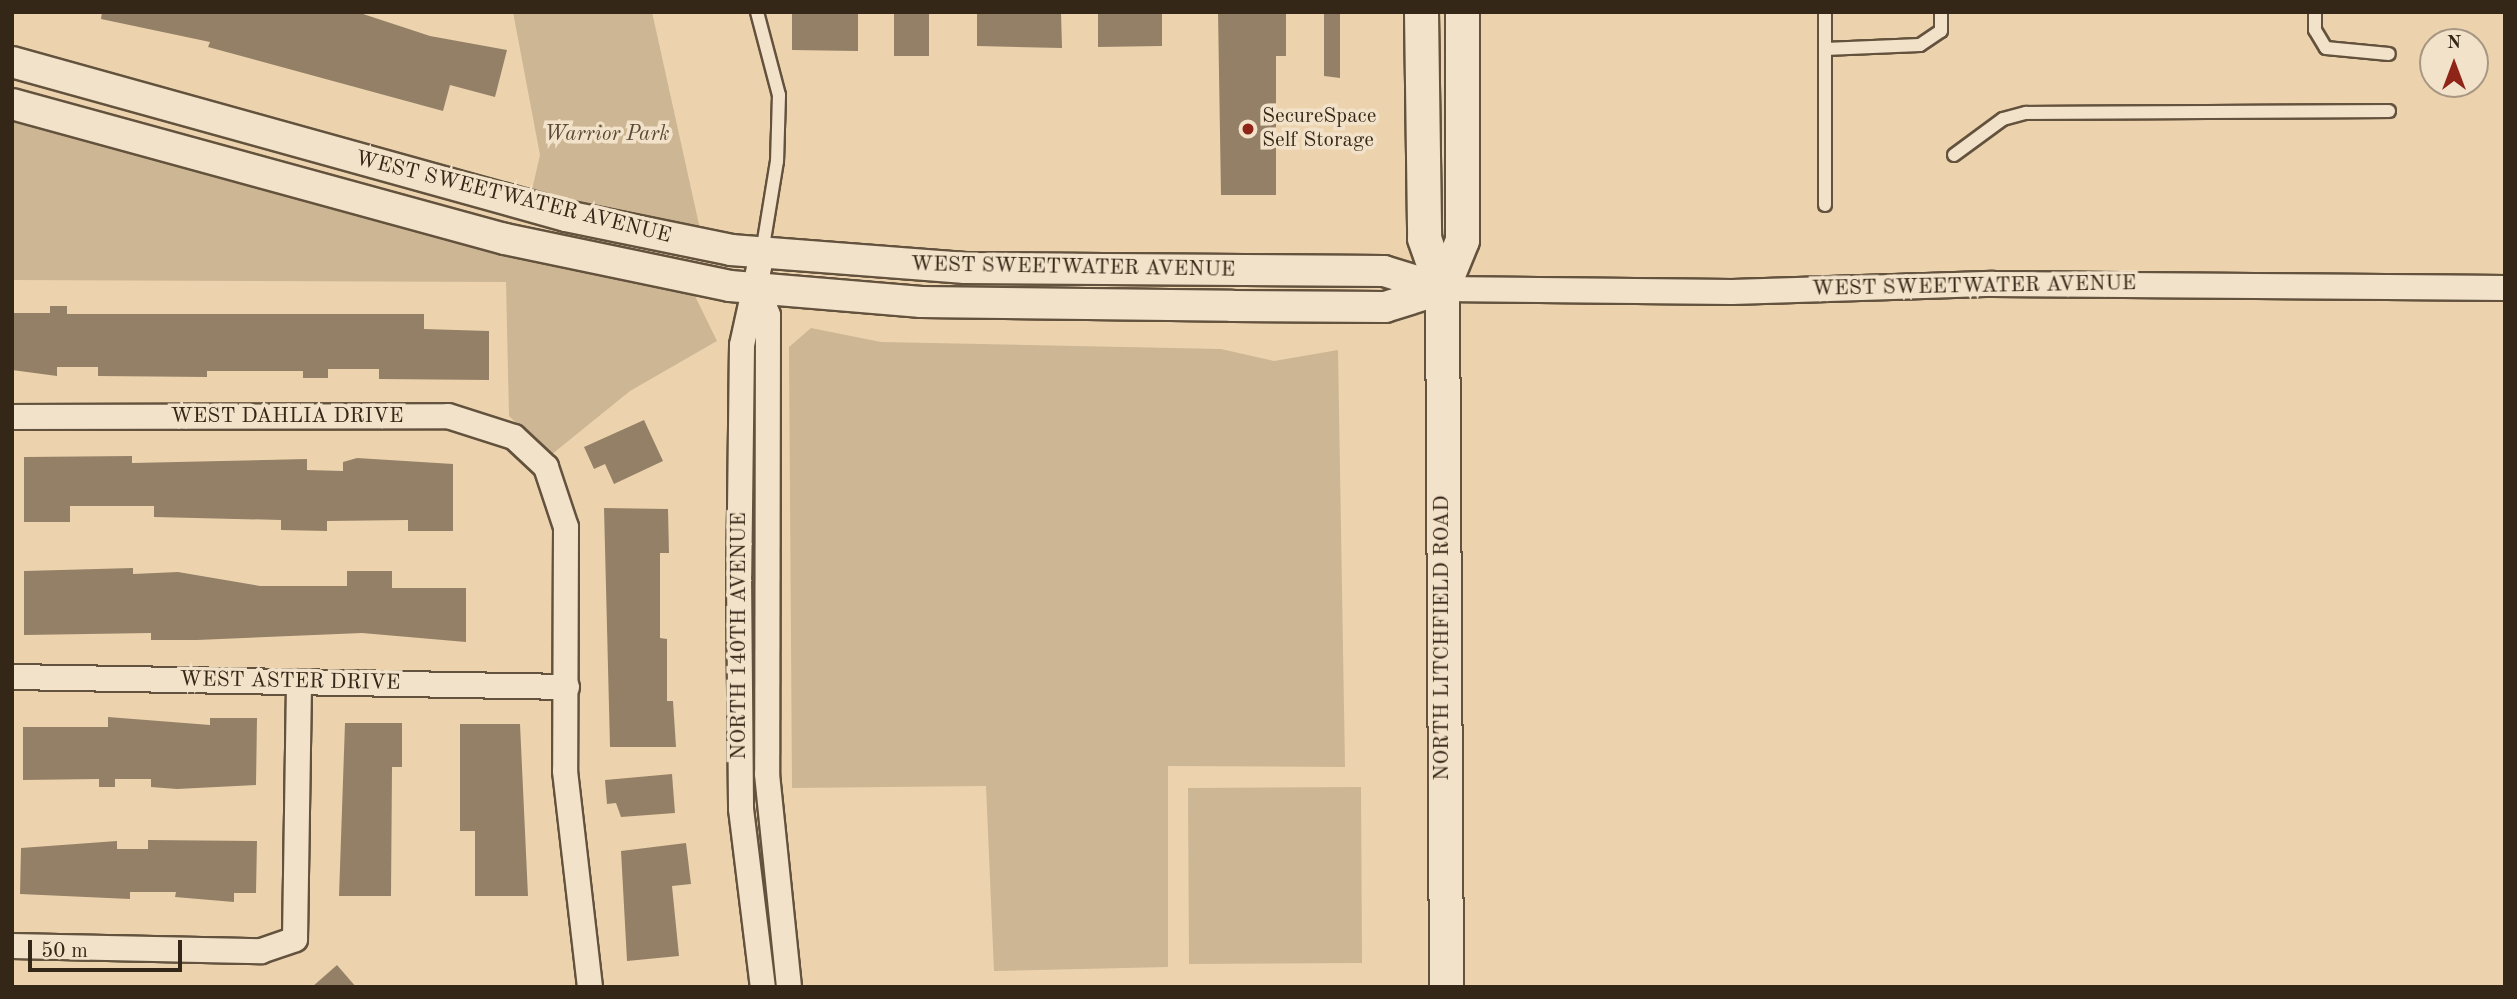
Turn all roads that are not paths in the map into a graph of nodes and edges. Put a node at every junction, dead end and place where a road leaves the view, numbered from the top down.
1 (757, 12) edge
2 (1422, 12) edge
3 (1462, 12) edge
4 (1825, 12) edge
5 (1941, 12) edge
6 (2315, 12) edge
7 (1825, 49) junction
8 (2389, 54) dead end
9 (12, 62) edge
10 (152, 101) junction
11 (12, 104) edge
12 (2389, 111) dead end
13 (144, 140) junction
14 (1954, 155) dead end
15 (1825, 205) dead end
16 (762, 254) junction
17 (758, 288) junction
18 (2505, 288) edge
19 (1442, 289) junction
20 (12, 417) edge
21 (12, 677) edge
22 (299, 682) junction
23 (567, 687) junction
24 (12, 946) edge
25 (590, 987) edge
26 (763, 987) edge
27 (789, 987) edge
28 (1446, 987) edge

1 - 16 lane
2 - 19 main road, NORTH LITCHFIELD ROAD
3 - 19 main road, NORTH LITCHFIELD ROAD
4 - 7 lane
5 - 7 lane
6 - 8 lane
7 - 15 lane
9 - 10 street, WEST SWEETWATER AVENUE
10 - 13 street
10 - 16 street, WEST SWEETWATER AVENUE
11 - 13 street, WEST SWEETWATER AVENUE
12 - 14 lane
13 - 17 street, WEST SWEETWATER AVENUE
16 - 17 street, NORTH 140TH AVENUE
16 - 19 street, WEST SWEETWATER AVENUE
17 - 19 street, WEST SWEETWATER AVENUE
17 - 26 street, NORTH 140TH AVENUE
17 - 27 street, NORTH 140TH AVENUE
18 - 19 street, WEST SWEETWATER AVENUE
19 - 28 main road, NORTH LITCHFIELD ROAD
20 - 23 street, WEST DAHLIA DRIVE
21 - 22 street, WEST ASTER DRIVE
22 - 23 street, WEST ASTER DRIVE
22 - 24 street
23 - 25 street

